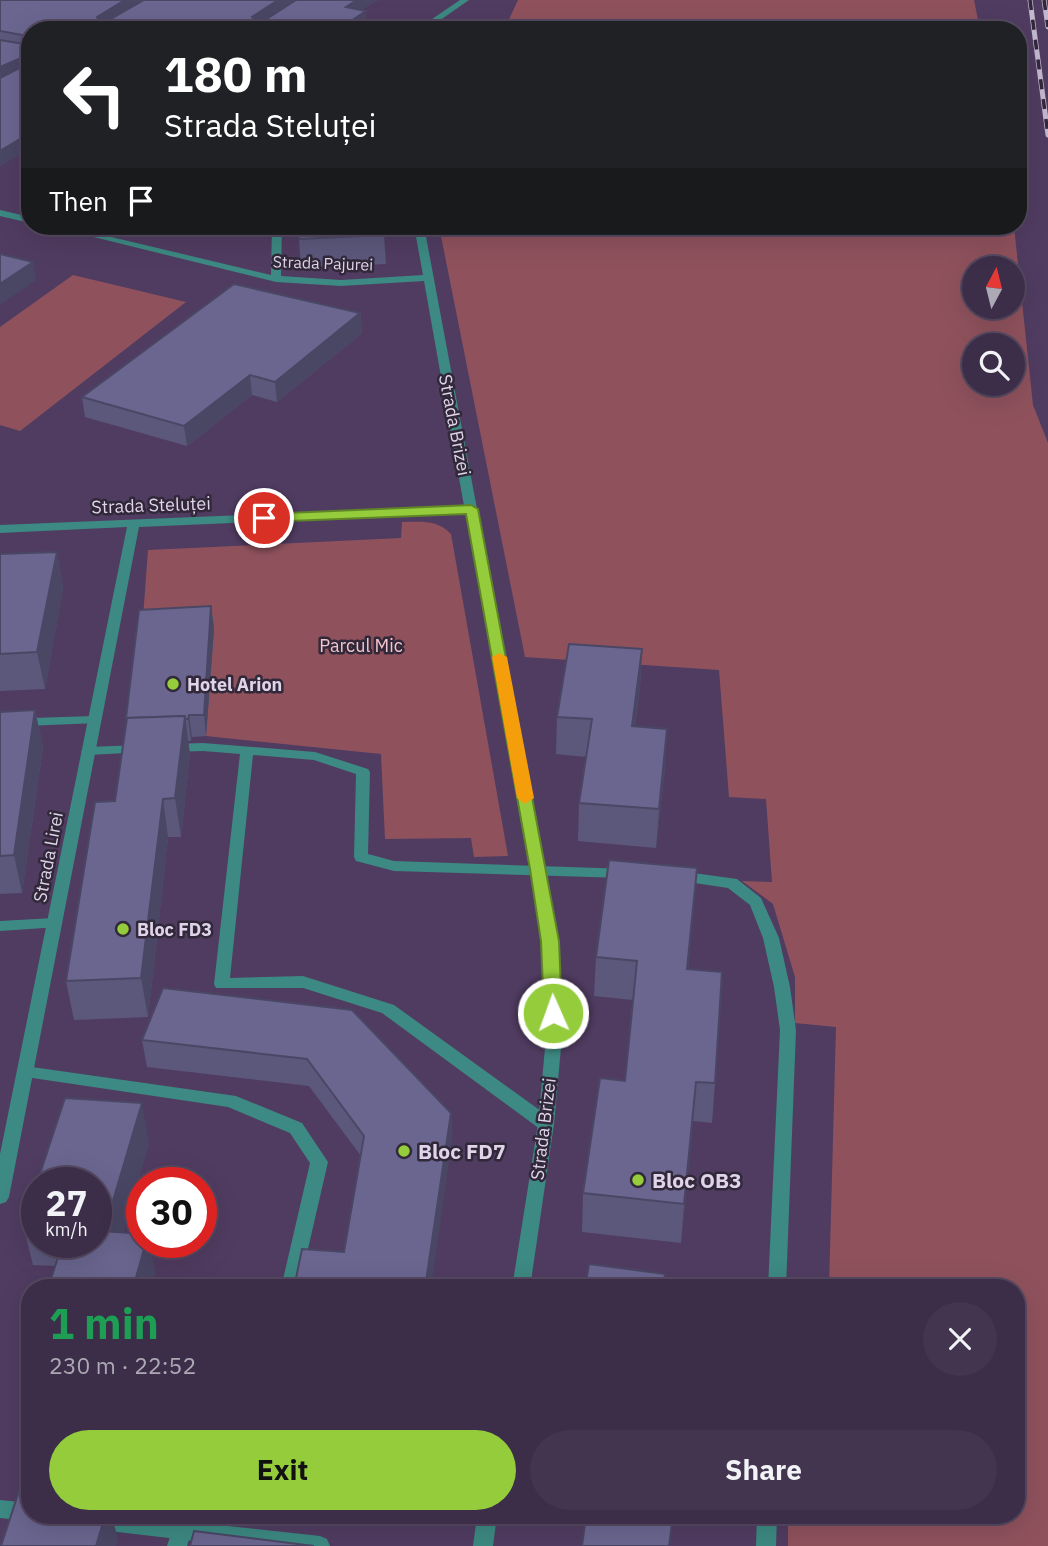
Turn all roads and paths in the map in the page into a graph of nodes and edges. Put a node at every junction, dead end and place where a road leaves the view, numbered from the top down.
1 (465, 0) edge
2 (434, 21) edge
3 (0, 213) edge
4 (21, 218) edge
5 (92, 235) edge
6 (277, 235) edge
7 (421, 235) edge
8 (428, 278) junction
9 (276, 279) junction
10 (471, 509) junction
11 (134, 523) junction
12 (0, 529) edge
13 (94, 720) junction
14 (0, 723) edge
15 (88, 751) junction
16 (247, 751) junction
17 (539, 869) junction
18 (641, 874) edge
19 (669, 875) edge
20 (54, 923) junction
21 (0, 926) edge
22 (25, 1072) junction
23 (545, 1124) junction
24 (5, 1146) edge
25 (0, 1197) edge
26 (292, 1279) edge
27 (522, 1279) edge
28 (777, 1279) edge
29 (0, 1509) edge
30 (21, 1511) edge
31 (104, 1524) edge
32 (486, 1524) edge
33 (767, 1524) edge
34 (180, 1537) edge
35 (320, 1546) edge
36 (483, 1546) edge
37 (766, 1546) edge

1 - 2 street
3 - 4 street
5 - 9 street, Strada Pajurei
6 - 9 street
7 - 8 street, Strada Brizei
8 - 9 street, Strada Pajurei
8 - 10 street, Strada Brizei
10 - 11 street, Strada Steluței
10 - 17 street, Strada Brizei
11 - 12 street, Strada Steluței
11 - 13 street, Strada Lirei
13 - 14 street
13 - 15 street, Strada Lirei
15 - 16 street
15 - 20 street, Strada Lirei
16 - 17 street
16 - 23 street
17 - 18 street
17 - 23 street, Strada Brizei
19 - 28 street
20 - 21 street
20 - 22 street, Strada Lirei
22 - 24 street, Strada Lirei
22 - 26 street
23 - 27 street, Strada Brizei
24 - 25 street, Strada Lirei
29 - 30 street
31 - 34 street
32 - 36 street
33 - 37 street
34 - 35 street

